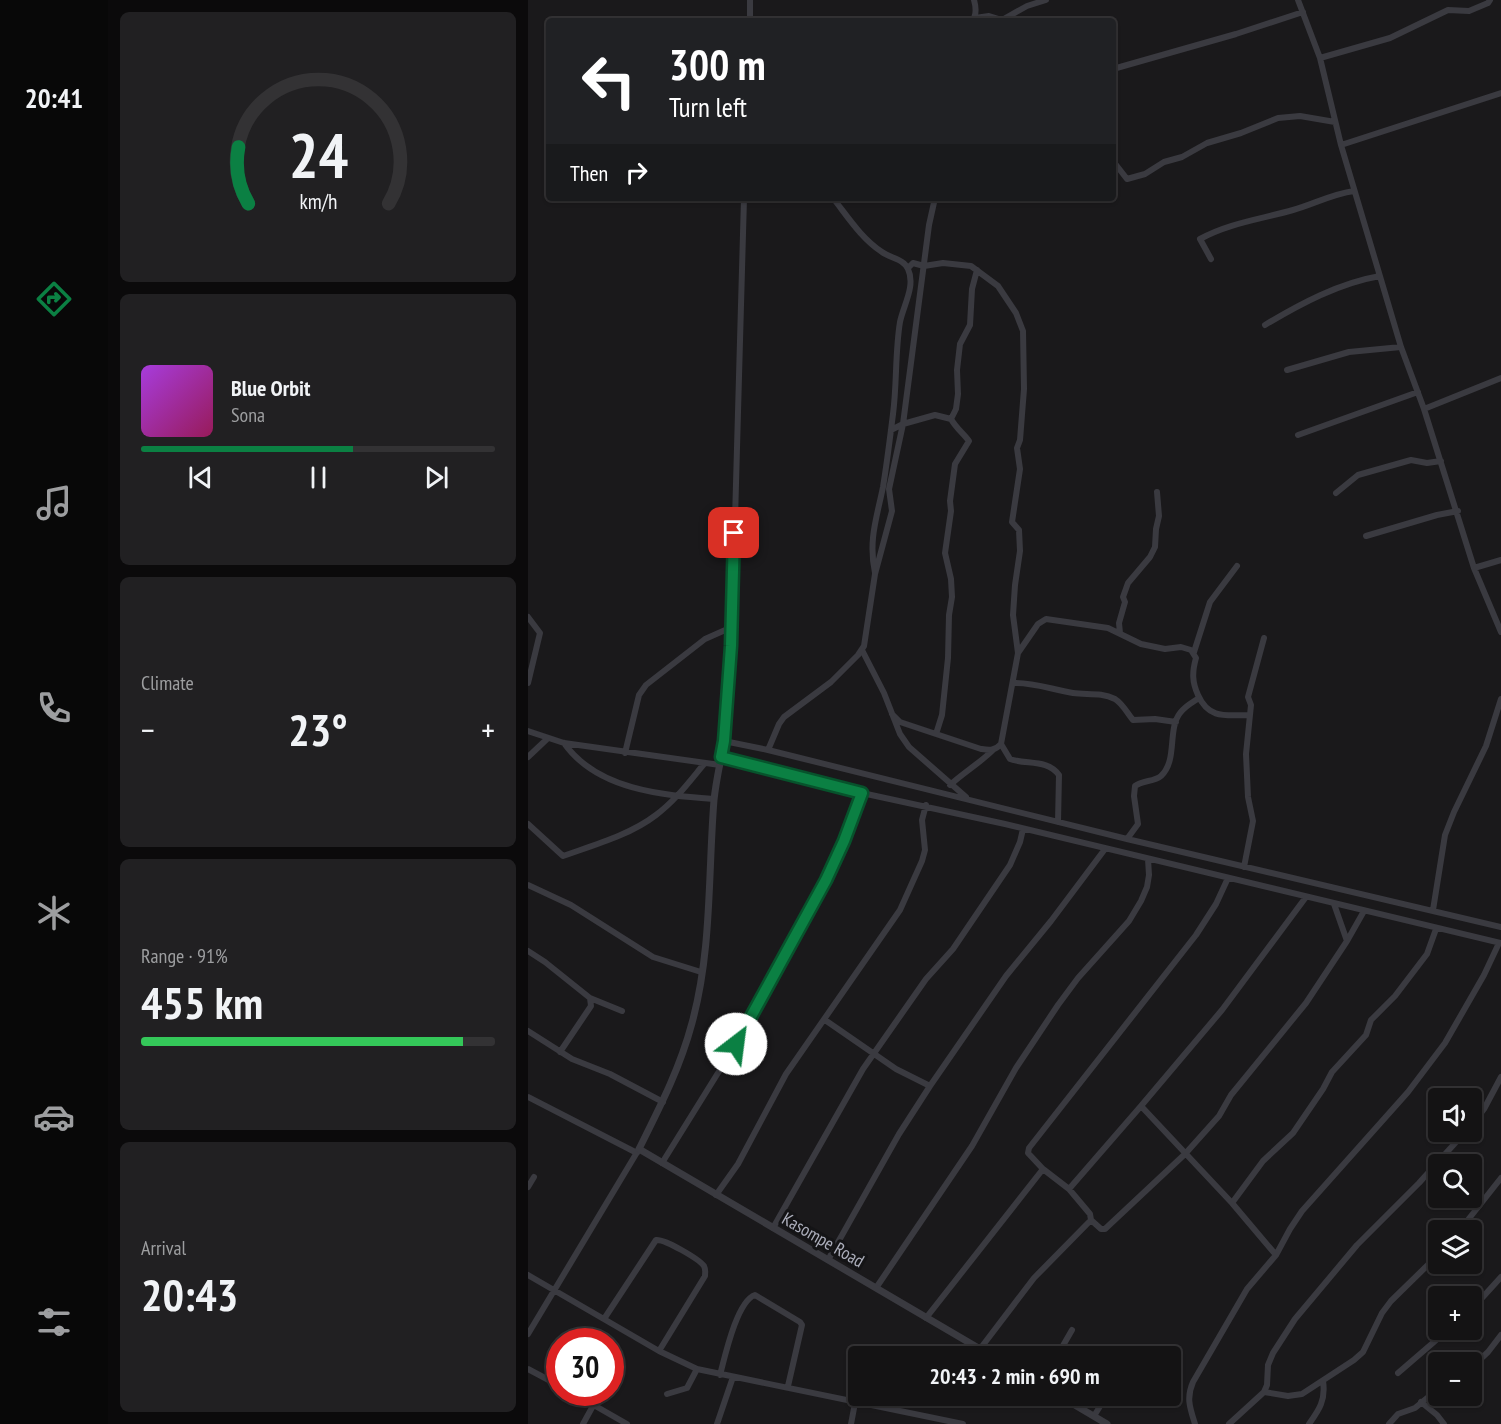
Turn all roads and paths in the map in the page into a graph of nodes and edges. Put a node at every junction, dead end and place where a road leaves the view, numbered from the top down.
1 (750, 0) edge
2 (974, 0) edge
3 (1046, 0) edge
4 (1298, 0) edge
5 (1490, 0) edge
6 (1302, 12) junction
7 (750, 18) edge
8 (973, 18) edge
9 (978, 18) edge
10 (994, 18) edge
11 (1006, 18) edge
12 (1320, 58) junction
13 (1116, 68) edge
14 (1501, 93) edge
15 (1335, 122) junction
16 (1341, 145) junction
17 (1116, 165) edge
18 (1354, 191) junction
19 (744, 201) edge
20 (835, 201) edge
21 (934, 201) edge
22 (1211, 259) dead end
23 (924, 266) junction
24 (908, 268) junction
25 (976, 270) junction
26 (1380, 276) junction
27 (1265, 325) dead end
28 (1401, 347) junction
29 (1287, 370) dead end
30 (1501, 378) edge
31 (1418, 392) junction
32 (1424, 409) junction
33 (951, 419) junction
34 (903, 424) junction
35 (891, 430) junction
36 (1298, 435) dead end
37 (1441, 461) junction
38 (1157, 492) dead end
39 (1336, 493) dead end
40 (1458, 511) junction
41 (1366, 536) dead end
42 (1501, 560) edge
43 (1237, 567) dead end
44 (1474, 568) junction
45 (875, 574) junction
46 (528, 617) edge
47 (732, 627) junction
48 (1501, 632) edge
49 (1120, 633) junction
50 (1264, 638) dead end
51 (862, 650) junction
52 (1194, 652) junction
53 (1018, 653) junction
54 (1013, 682) junction
55 (528, 683) edge
56 (1199, 698) junction
57 (1501, 699) edge
58 (891, 714) junction
59 (1250, 715) junction
60 (528, 723) edge
61 (1176, 723) junction
62 (528, 731) edge
63 (936, 734) junction
64 (547, 738) junction
65 (724, 741) junction
66 (564, 743) junction
67 (1001, 744) junction
68 (994, 749) junction
69 (768, 750) junction
70 (625, 753) junction
71 (721, 757) junction
72 (528, 758) edge
73 (704, 764) junction
74 (720, 765) junction
75 (950, 785) junction
76 (862, 793) junction
77 (677, 796) junction
78 (714, 799) junction
79 (969, 800) junction
80 (926, 806) junction
81 (1058, 822) junction
82 (528, 824) edge
83 (1023, 828) junction
84 (1127, 839) junction
85 (1105, 849) junction
86 (1148, 859) junction
87 (1244, 867) junction
88 (1228, 878) junction
89 (528, 885) edge
90 (1306, 897) junction
91 (1334, 904) junction
92 (1432, 910) junction
93 (1364, 911) junction
94 (1501, 927) edge
95 (1436, 929) junction
96 (1347, 940) junction
97 (1500, 943) edge
98 (528, 951) edge
99 (702, 972) junction
100 (590, 998) junction
101 (622, 1011) dead end
102 (825, 1020) junction
103 (528, 1031) edge
104 (560, 1052) junction
105 (872, 1053) junction
106 (1501, 1077) edge
107 (930, 1086) junction
108 (528, 1096) edge
109 (663, 1102) junction
110 (1141, 1106) junction
111 (1482, 1111) edge
112 (1456, 1142) edge
113 (638, 1151) junction
114 (1185, 1154) junction
115 (663, 1164) junction
116 (1043, 1169) junction
117 (534, 1177) dead end
118 (1501, 1178) edge
119 (528, 1187) edge
120 (1069, 1189) junction
121 (716, 1195) junction
122 (1232, 1203) junction
123 (1091, 1220) junction
124 (1468, 1220) edge
125 (773, 1228) junction
126 (1276, 1255) junction
127 (828, 1260) junction
128 (1428, 1265) edge
129 (528, 1275) edge
130 (1501, 1277) edge
131 (876, 1288) junction
132 (553, 1291) junction
133 (1482, 1298) edge
134 (926, 1318) junction
135 (604, 1319) junction
136 (1072, 1330) dead end
137 (528, 1334) edge
138 (1501, 1335) edge
139 (1436, 1340) edge
140 (975, 1346) edge
141 (982, 1346) edge
142 (1062, 1346) edge
143 (659, 1351) junction
144 (1482, 1358) edge
145 (528, 1369) edge
146 (698, 1369) junction
147 (1398, 1373) dead end
148 (720, 1375) junction
149 (733, 1377) junction
150 (546, 1379) edge
151 (1323, 1381) junction
152 (788, 1386) junction
153 (1264, 1392) junction
154 (667, 1394) dead end
155 (1428, 1397) edge
156 (848, 1401) edge
157 (1421, 1402) junction
158 (593, 1406) edge
159 (597, 1406) edge
160 (854, 1406) edge
161 (870, 1406) edge
162 (1077, 1406) edge
163 (1100, 1406) edge
164 (1094, 1416) junction
165 (583, 1424) edge
166 (626, 1424) edge
167 (717, 1424) edge
168 (850, 1424) edge
169 (963, 1424) edge
170 (1107, 1424) edge
171 (1195, 1424) edge
172 (1229, 1424) edge
173 (1309, 1424) edge
174 (1389, 1424) edge
175 (1444, 1424) edge

1 - 7 street
2 - 8 street
3 - 11 street
4 - 6 street
5 - 12 street
6 - 12 street
6 - 13 street
9 - 10 street
12 - 15 street
14 - 16 street
15 - 16 street
15 - 17 street
16 - 18 street
18 - 22 street
18 - 26 street
19 - 47 street
20 - 24 street
21 - 23 street
23 - 24 street
23 - 25 street
23 - 34 street
24 - 35 street
25 - 33 street
25 - 53 street
26 - 27 street
26 - 28 street
28 - 29 street
28 - 31 street
30 - 32 street
31 - 32 street
31 - 36 street
32 - 37 street
33 - 34 street
33 - 63 street
34 - 35 street
34 - 45 street
35 - 45 street
37 - 39 street
37 - 40 street
38 - 49 street
40 - 41 street
40 - 44 street
42 - 44 street
43 - 52 street
44 - 48 street
45 - 51 street
46 - 55 street
47 - 65 street
47 - 70 street
49 - 52 street
49 - 53 street
50 - 59 street
51 - 58 street
51 - 69 street
52 - 56 street
53 - 54 street
54 - 61 street
54 - 67 street
56 - 59 street
56 - 61 street
57 - 92 street
58 - 63 street
58 - 75 street
59 - 87 street
60 - 62 street
61 - 84 street
62 - 64 street
63 - 68 street
64 - 66 street
64 - 72 street
65 - 69 street
65 - 71 street
66 - 70 street
66 - 77 street
67 - 68 street
67 - 81 street
68 - 75 street
69 - 79 street
70 - 73 street
71 - 74 street
71 - 76 street
73 - 74 street
73 - 77 street
74 - 78 street
75 - 79 street
76 - 80 street
76 - 115 street
77 - 78 street
77 - 82 street
78 - 99 street
79 - 81 street
80 - 83 street
80 - 102 street
81 - 84 street
83 - 85 street
83 - 105 street
84 - 87 street
85 - 86 street
85 - 107 street
86 - 88 street
86 - 131 street
87 - 92 street
88 - 90 street
88 - 116 street
89 - 99 street
90 - 91 street
90 - 110 street
91 - 93 street
91 - 96 street
92 - 94 street
93 - 95 street
93 - 96 street
95 - 97 street
95 - 122 street
96 - 114 street
97 - 126 street
98 - 100 street
99 - 109 street
100 - 101 street
100 - 104 street
102 - 105 street
102 - 121 street
103 - 104 street
104 - 109 street
105 - 107 street
105 - 125 street
106 - 111 street
107 - 127 street
108 - 113 street
109 - 113 street
110 - 114 street
110 - 120 street
112 - 153 street
113 - 115 street, Kasompe Road
113 - 132 street
114 - 122 street
114 - 123 street
115 - 121 street, Kasompe Road
116 - 120 street
116 - 134 street
117 - 119 street
118 - 124 street
120 - 123 street
121 - 125 street, Kasompe Road
122 - 126 street
123 - 141 street
125 - 127 street, Kasompe Road
126 - 171 street
127 - 131 street, Kasompe Road
128 - 151 street
129 - 132 street
130 - 133 street
131 - 134 street, Kasompe Road
132 - 135 street
132 - 137 street
134 - 140 street, Kasompe Road
135 - 143 street
135 - 143 street
136 - 142 street
138 - 144 street
139 - 147 street
143 - 146 street
145 - 150 street
146 - 148 street
146 - 154 street
148 - 149 street
148 - 152 street
149 - 152 street
149 - 167 street
151 - 153 street
151 - 173 street
152 - 156 street
153 - 172 street
155 - 157 street
157 - 174 street
157 - 175 street
158 - 165 street
159 - 166 street
160 - 168 street
161 - 169 street
162 - 164 street
163 - 164 street
164 - 170 street

